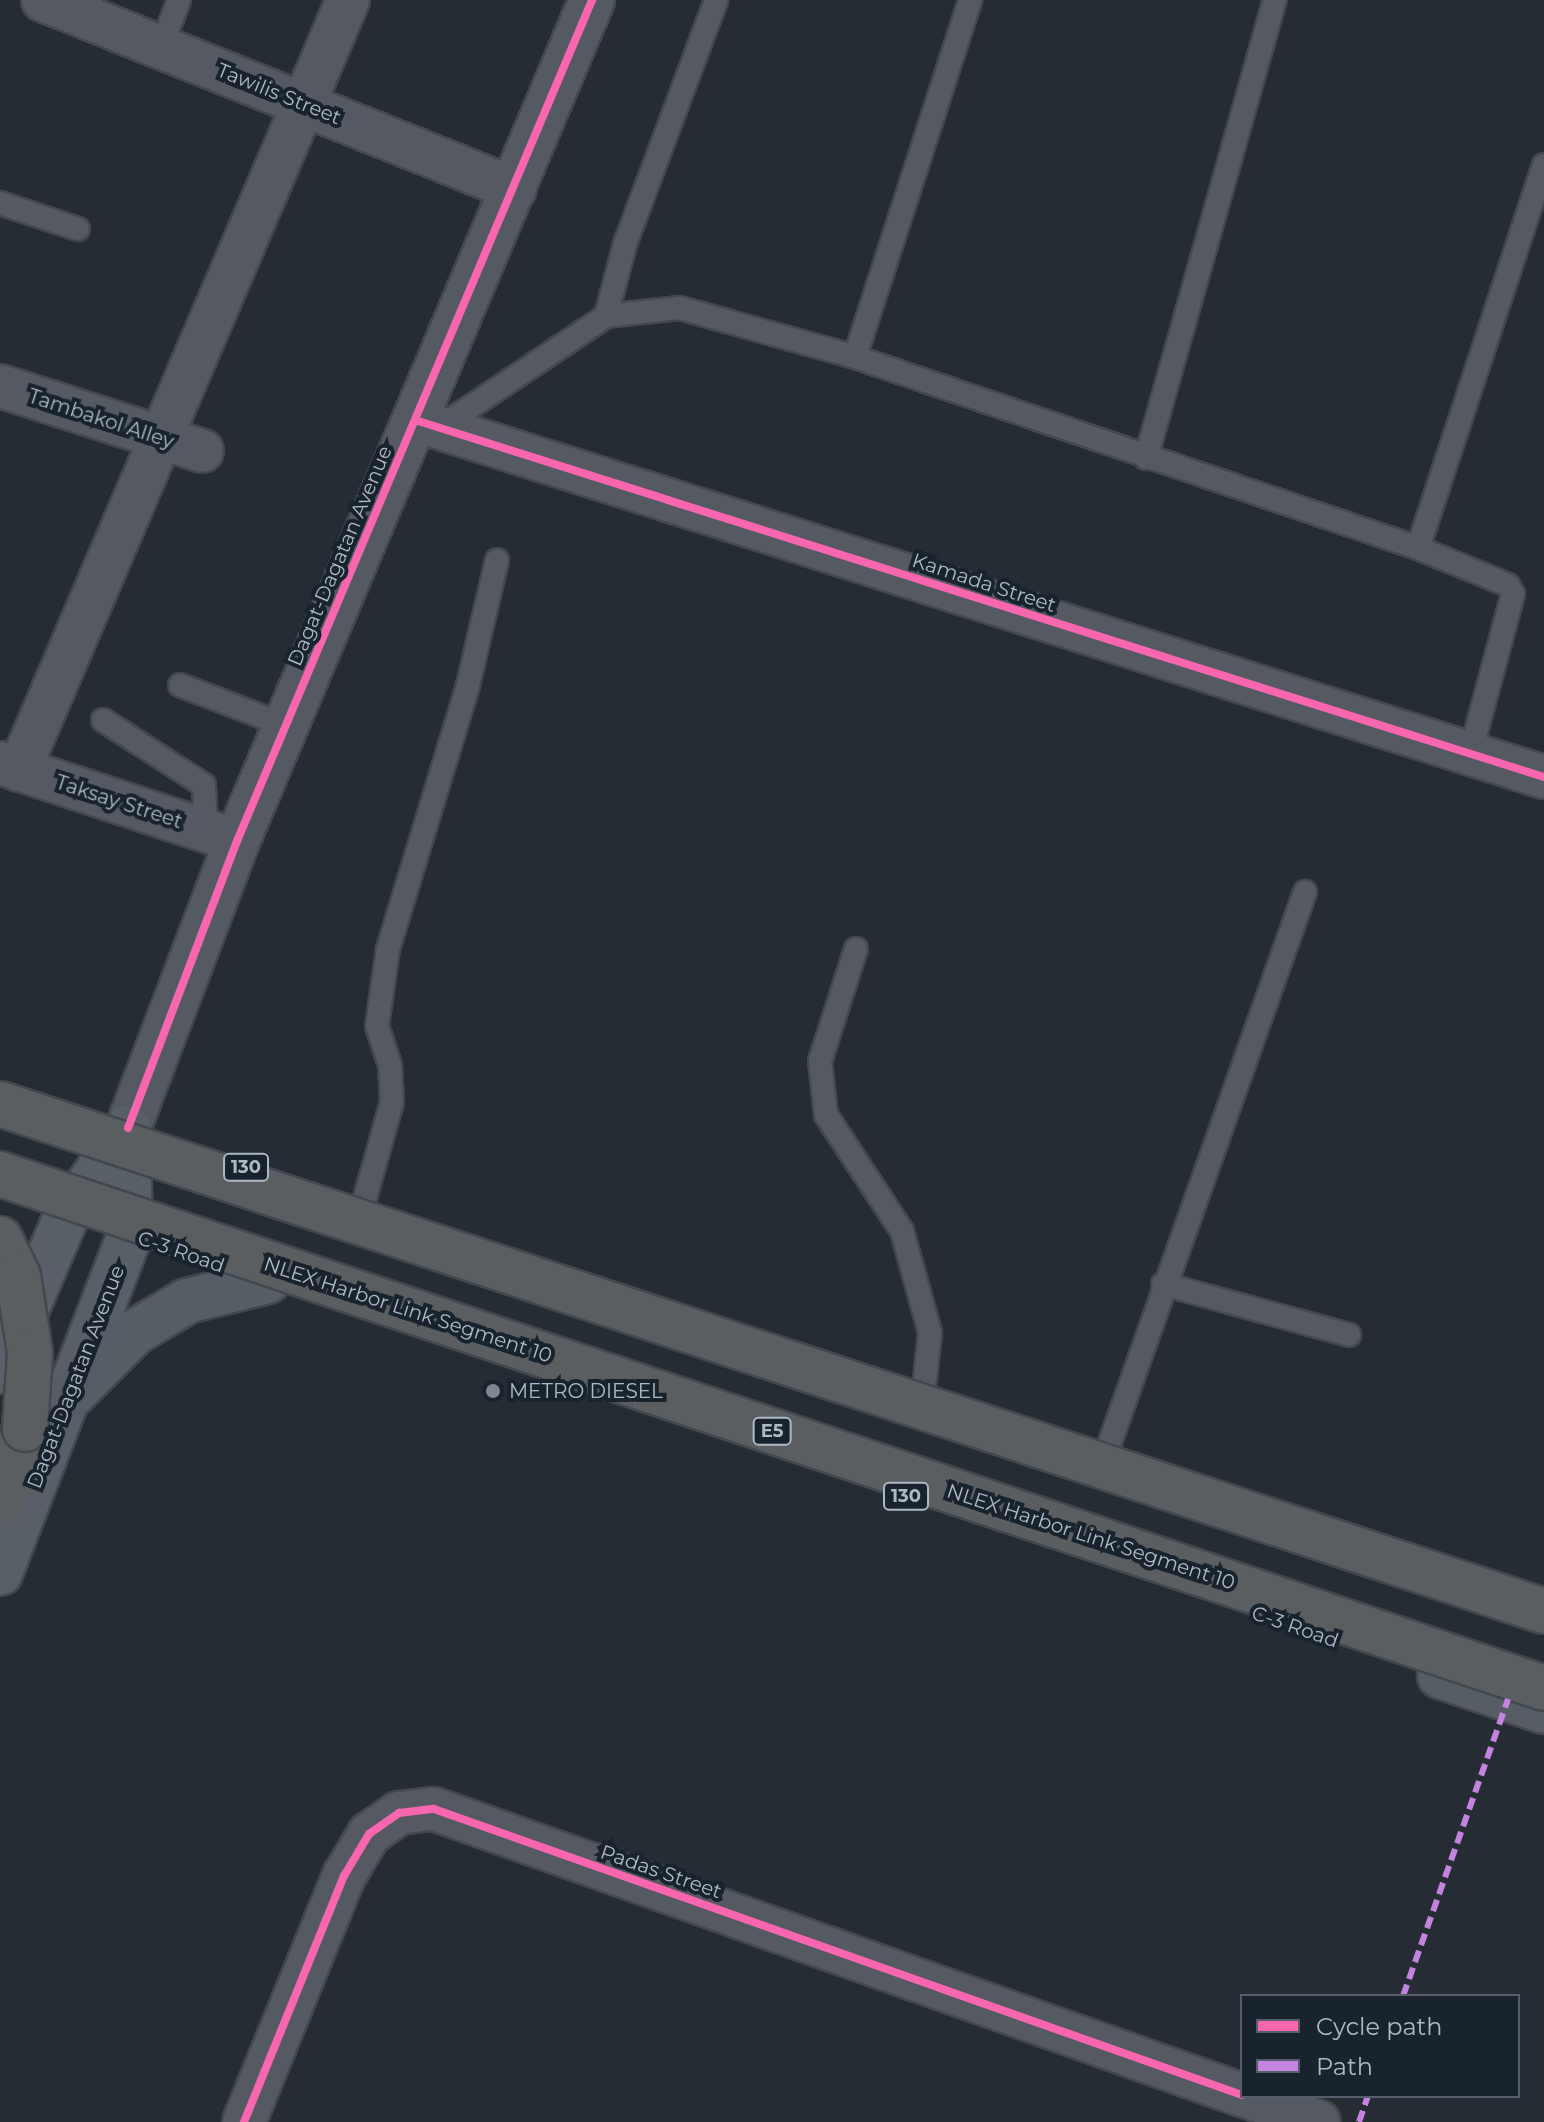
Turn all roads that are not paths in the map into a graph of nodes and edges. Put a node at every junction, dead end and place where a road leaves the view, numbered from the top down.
1 (43, 0) edge
2 (179, 0) edge
3 (348, 0) edge
4 (592, 0) edge
5 (716, 0) edge
6 (970, 0) edge
7 (1275, 0) edge
8 (161, 47) junction
9 (304, 104) junction
10 (1544, 165) edge
11 (514, 189) junction
12 (0, 203) edge
13 (78, 229) dead end
14 (606, 316) junction
15 (855, 357) junction
16 (0, 386) edge
17 (427, 424) junction
18 (160, 438) junction
19 (202, 451) dead end
20 (1146, 458) junction
21 (1418, 548) junction
22 (497, 560) dead end
23 (180, 685) dead end
24 (103, 720) dead end
25 (286, 726) junction
26 (1470, 754) junction
27 (10, 766) edge
28 (1544, 777) edge
29 (222, 836) junction
30 (1305, 892) dead end
31 (856, 949) dead end
32 (0, 1087) edge
33 (0, 1104) edge
34 (128, 1128) junction
35 (0, 1174) edge
36 (0, 1191) edge
37 (363, 1205) junction
38 (67, 1215) junction
39 (130, 1235) junction
40 (0, 1239) edge
41 (268, 1281) junction
42 (1163, 1284) junction
43 (1349, 1335) dead end
44 (0, 1371) edge
45 (924, 1388) junction
46 (70, 1397) junction
47 (1108, 1448) junction
48 (0, 1503) edge
49 (0, 1573) edge
50 (1544, 1591) edge
51 (1544, 1611) edge
52 (1544, 1688) edge
53 (1544, 1711) edge
54 (1240, 2094) edge
55 (1252, 2098) edge
56 (244, 2122) edge
57 (1319, 2122) edge

1 - 8 street, Tawilis Street
2 - 8 lane
3 - 9 street
4 - 11 street, Dagat-Dagatan Avenue
5 - 14 lane
6 - 15 lane
7 - 20 lane
8 - 9 street, Tawilis Street
9 - 11 street, Tawilis Street
9 - 18 street
10 - 21 lane
11 - 17 street, Dagat-Dagatan Avenue
12 - 13 lane
14 - 15 lane
14 - 17 lane
15 - 20 lane
16 - 18 street, Tambakol Alley
17 - 25 street, Dagat-Dagatan Avenue
17 - 26 street, Kamada Street
18 - 19 street, Tambakol Alley
18 - 27 street
20 - 21 lane
21 - 26 lane
22 - 37 lane
23 - 25 lane
24 - 29 lane
25 - 29 street, Dagat-Dagatan Avenue
26 - 28 street, Kamada Street
27 - 29 street, Taksay Street
29 - 34 street, Dagat-Dagatan Avenue
30 - 42 lane
31 - 45 lane
32 - 34 main road, 130
33 - 51 highway, bridge
34 - 37 main road, 130
34 - 38 main road, Dagat-Dagatan Avenue
34 - 39 main road, Dagat-Dagatan Avenue
35 - 52 highway, NLEX Harbor Link Segment 10 / E5, bridge
36 - 38 main road, C-3 Road / 130
37 - 45 main road, 130
38 - 39 main road, C-3 Road / 130
38 - 44 main road, Dagat-Dagatan Avenue
39 - 41 main road, C-3 Road / 130
39 - 46 main road, Dagat-Dagatan Avenue
40 - 48 highway, bridge
41 - 46 main road
41 - 53 main road, C-3 Road / 130
42 - 43 lane
42 - 47 lane
45 - 47 main road, 130
46 - 49 main road, Dagat-Dagatan Avenue
47 - 50 main road, 130
54 - 56 street, Padas Street
55 - 57 street, Padas Street

